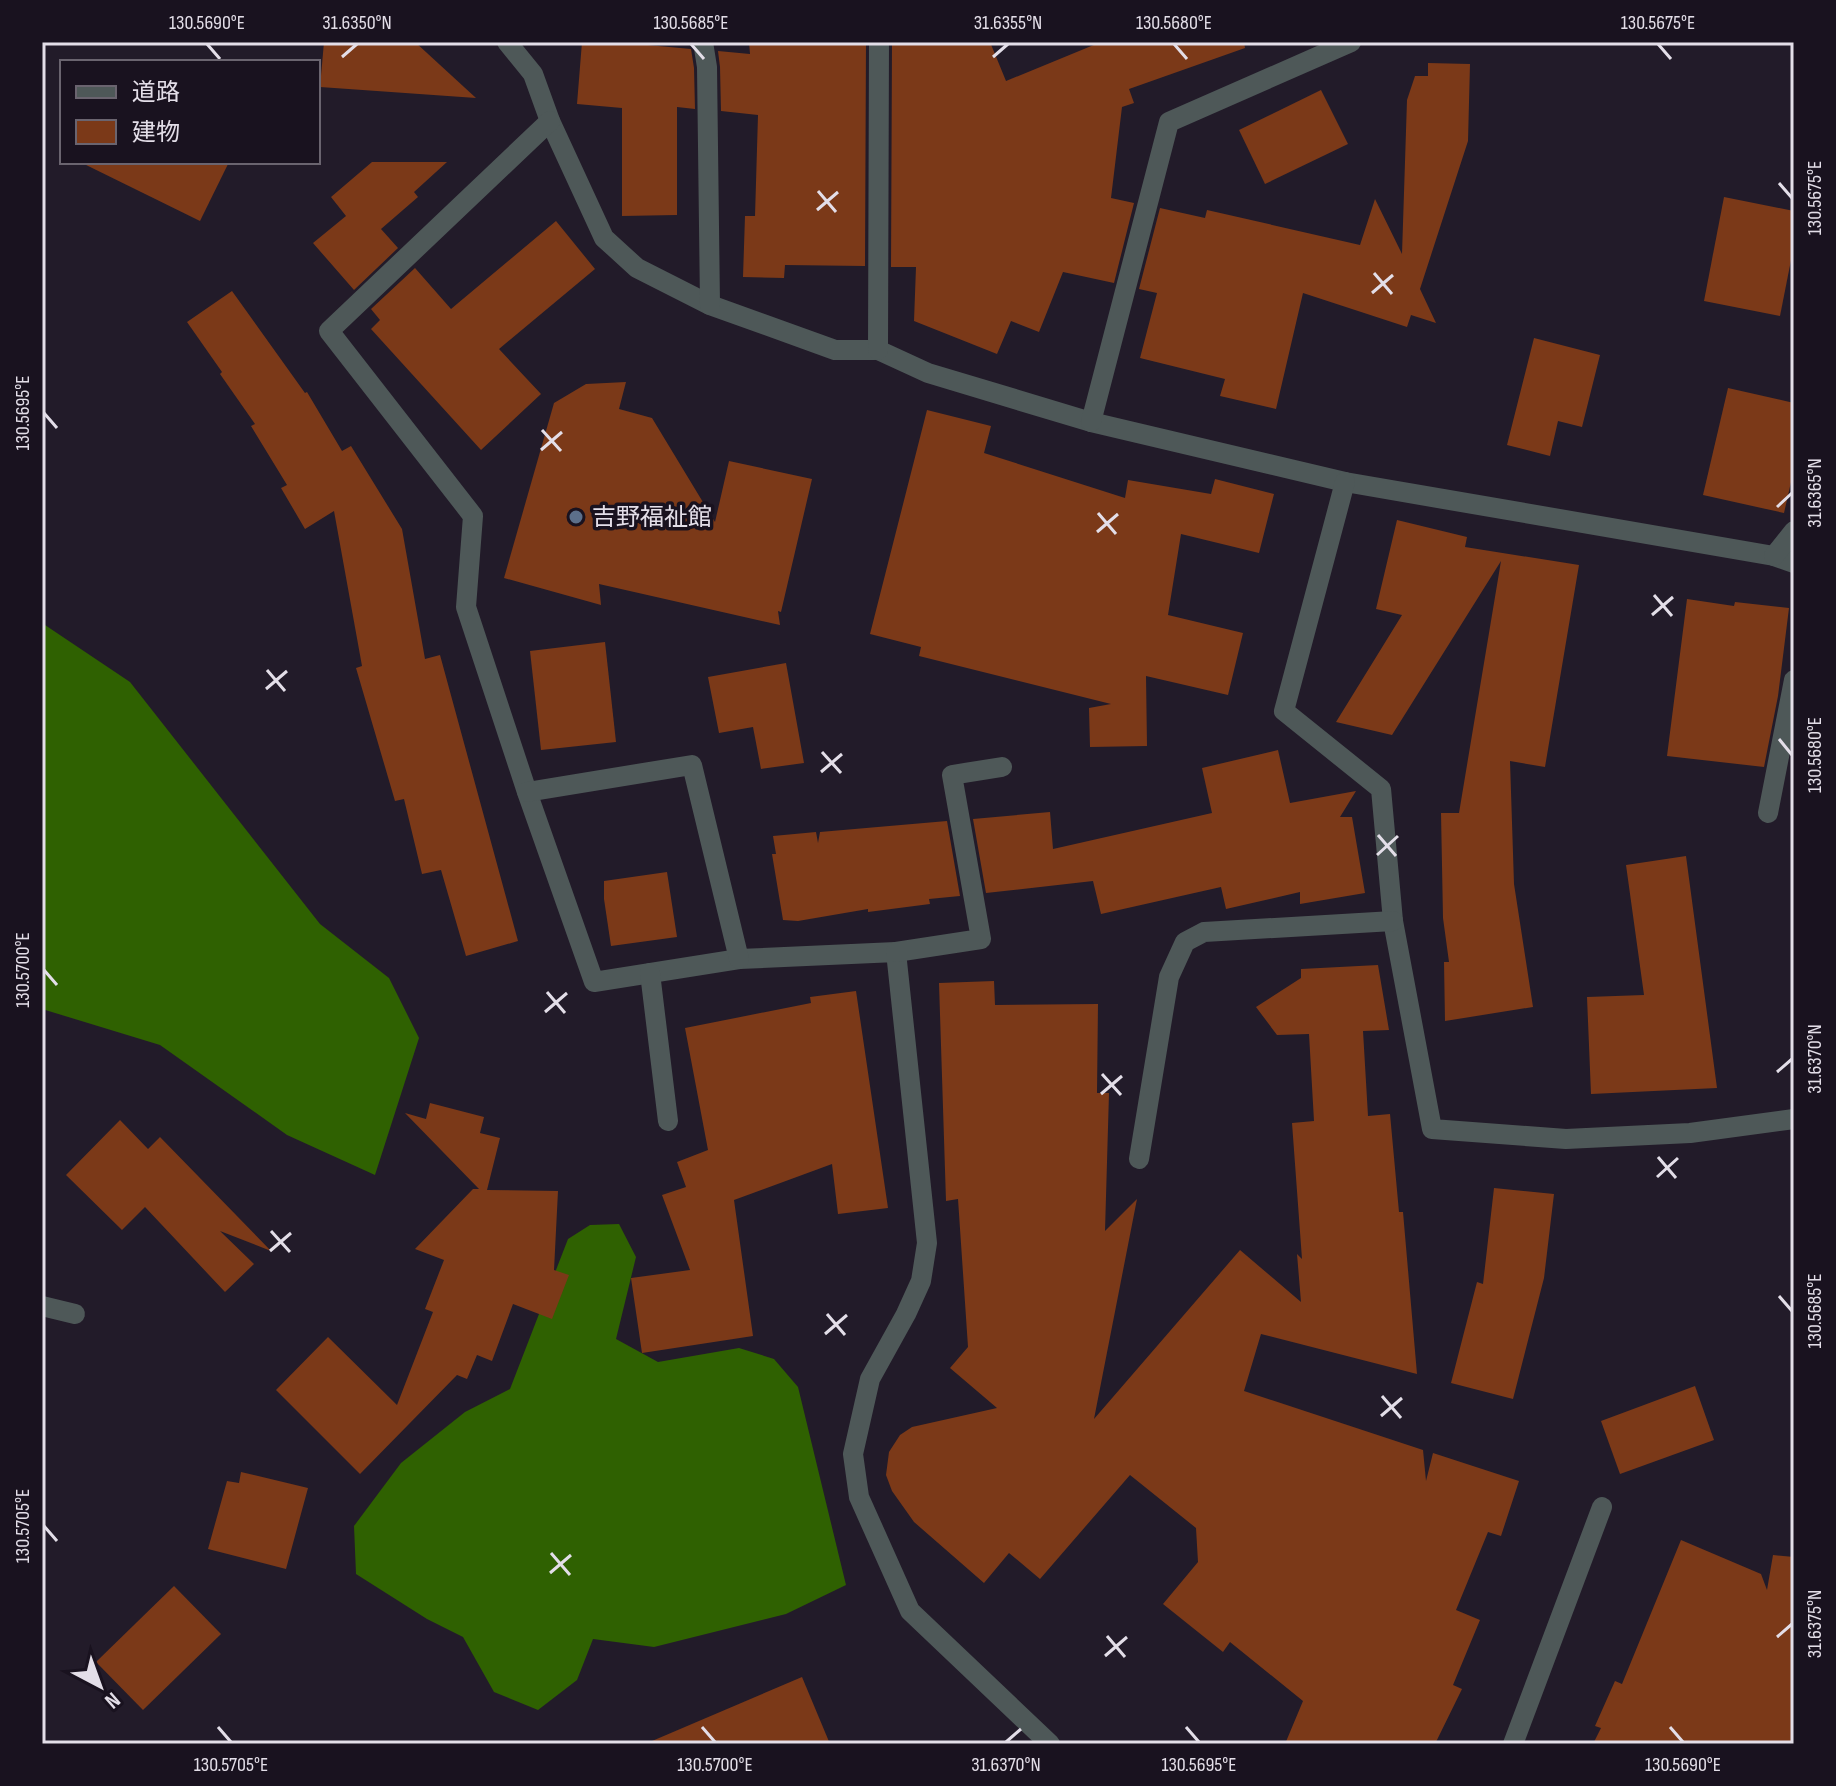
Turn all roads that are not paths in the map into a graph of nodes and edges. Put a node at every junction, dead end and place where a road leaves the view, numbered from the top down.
1 (507, 42) edge
2 (703, 42) edge
3 (879, 42) edge
4 (1351, 42) edge
5 (550, 121) junction
6 (710, 305) junction
7 (878, 350) junction
8 (1091, 422) junction
9 (1345, 482) junction
10 (1794, 531) edge
11 (1784, 560) edge
12 (1794, 680) edge
13 (1002, 767) dead end
14 (527, 792) junction
15 (1768, 813) dead end
16 (1393, 921) junction
17 (896, 952) junction
18 (739, 959) junction
19 (650, 973) junction
20 (1794, 1119) edge
21 (668, 1121) dead end
22 (1139, 1159) dead end
23 (42, 1306) edge
24 (75, 1314) dead end
25 (1602, 1507) dead end
26 (1050, 1744) edge
27 (1513, 1744) edge

1 - 5 street
2 - 6 street
3 - 7 street
4 - 8 street
5 - 6 street
5 - 14 street
6 - 7 street
7 - 8 street
8 - 9 street
9 - 11 street
9 - 16 street
10 - 11 street
12 - 15 street
13 - 17 street
14 - 18 street
14 - 19 street
16 - 20 street
16 - 22 street
17 - 18 street
17 - 26 street
18 - 19 street
19 - 21 street
23 - 24 street
25 - 27 street

